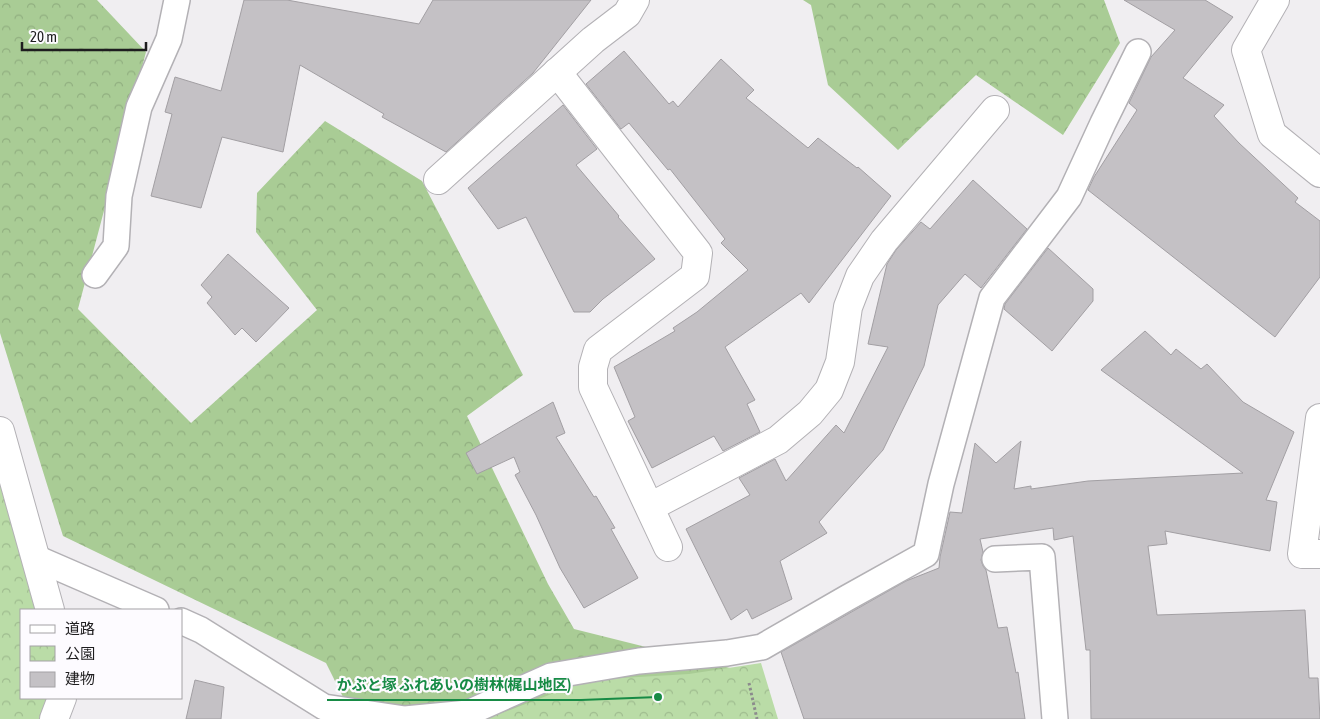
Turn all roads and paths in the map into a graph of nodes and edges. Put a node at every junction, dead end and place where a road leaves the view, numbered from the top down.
1 (177, 0) edge
2 (635, 0) edge
3 (1275, 0) edge
4 (1138, 52) dead end
5 (557, 72) junction
6 (995, 110) dead end
7 (1320, 173) edge
8 (438, 180) dead end
9 (95, 275) dead end
10 (1320, 418) edge
11 (0, 431) edge
12 (650, 507) junction
13 (668, 547) dead end
14 (1320, 554) edge
15 (36, 558) junction
16 (995, 559) dead end
17 (50, 609) edge
18 (154, 609) edge
19 (182, 621) edge
20 (62, 699) edge
21 (325, 713) edge
22 (54, 719) edge
23 (1055, 719) edge

1 - 9 lane
2 - 5 street
3 - 7 street
4 - 21 lane
5 - 8 street
5 - 12 street
6 - 12 street
10 - 14 street
11 - 15 street
12 - 13 street
15 - 17 street
15 - 18 lane
16 - 23 lane
19 - 21 lane
20 - 22 street

